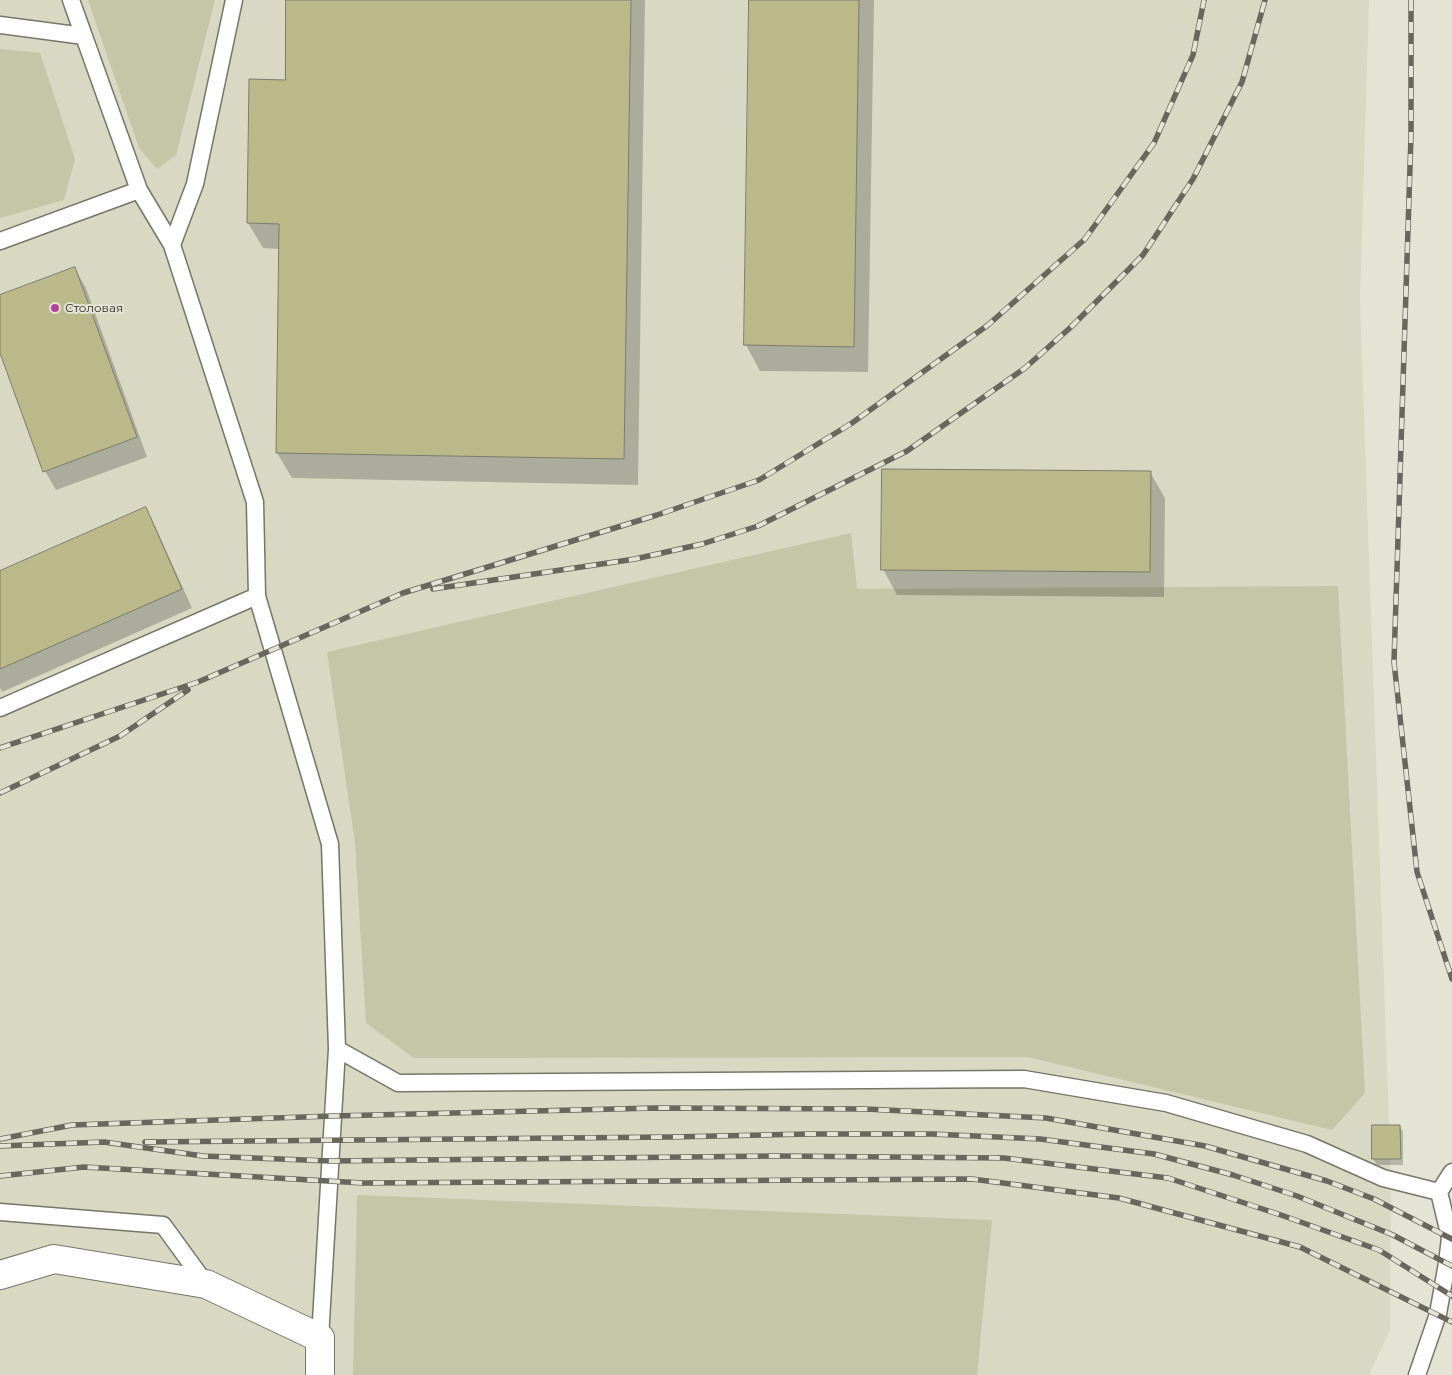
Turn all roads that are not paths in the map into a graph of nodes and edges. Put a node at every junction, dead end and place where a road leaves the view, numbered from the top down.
1 (71, 0) edge
2 (234, 0) edge
3 (0, 25) edge
4 (84, 36) junction
5 (139, 190) junction
6 (0, 241) edge
7 (172, 246) junction
8 (257, 596) junction
9 (0, 708) edge
10 (337, 1049) junction
11 (1452, 1172) edge
12 (1439, 1192) junction
13 (0, 1212) edge
14 (0, 1275) edge
15 (206, 1284) junction
16 (320, 1338) junction
17 (320, 1375) edge
18 (1417, 1375) edge

1 - 4 lane
2 - 7 lane
3 - 4 lane
4 - 5 lane
5 - 6 lane
5 - 7 lane
7 - 8 lane
8 - 9 lane
8 - 10 lane
10 - 12 lane
10 - 16 lane
11 - 12 lane
12 - 18 lane
13 - 15 lane
14 - 15 street
15 - 16 street
16 - 17 street

